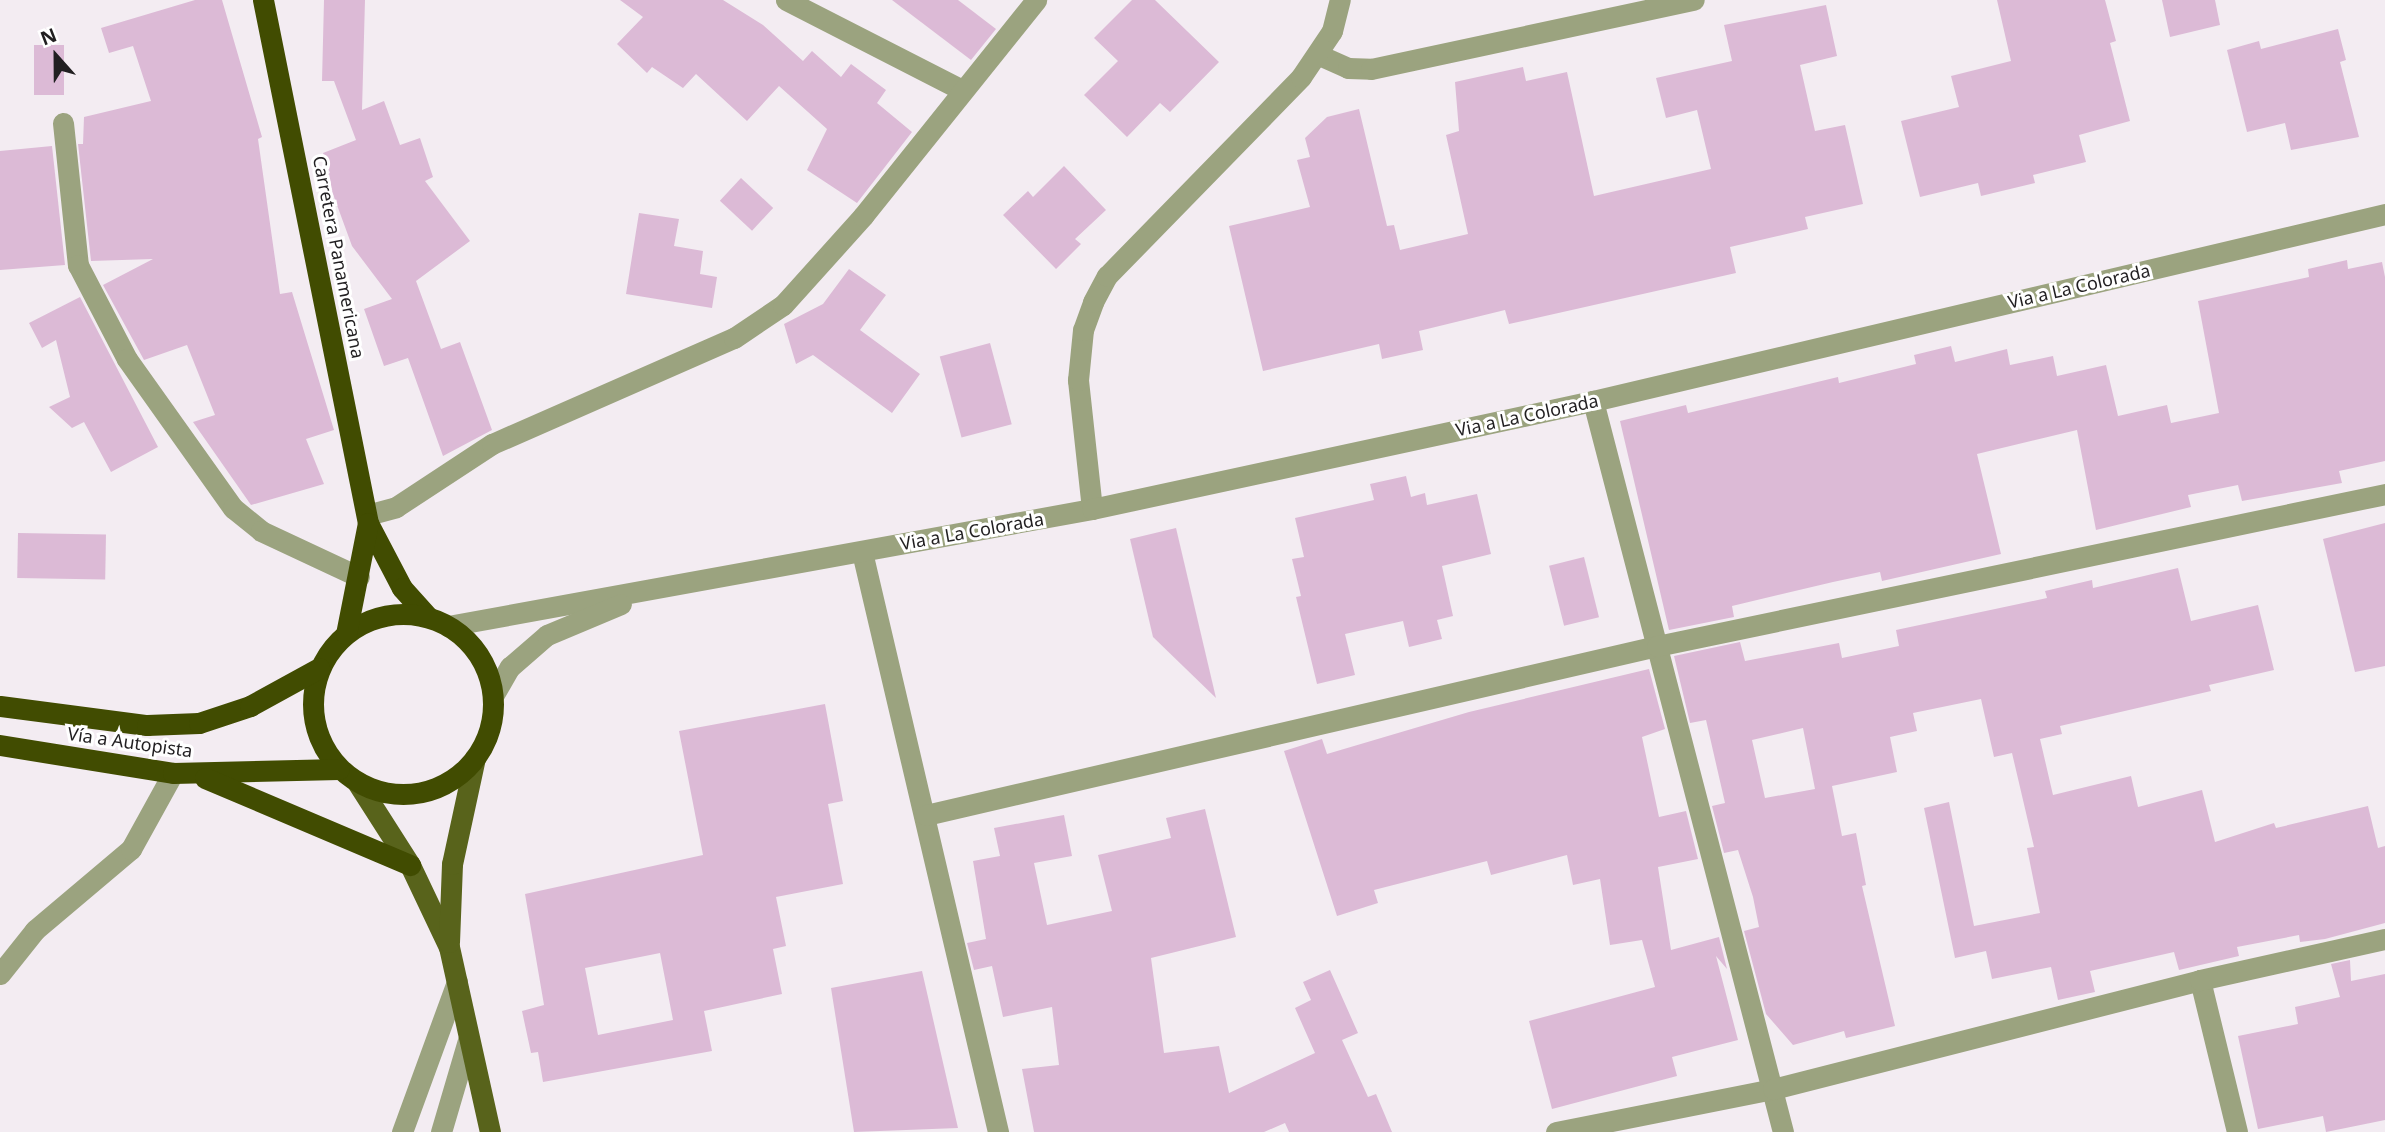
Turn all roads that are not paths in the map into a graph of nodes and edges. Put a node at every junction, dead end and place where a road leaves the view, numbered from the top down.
1 (263, 0) edge
2 (786, 0) edge
3 (1036, 0) edge
4 (1340, 0) edge
5 (1694, 0) edge
6 (1319, 55) junction
7 (961, 90) junction
8 (63, 123) dead end
9 (2385, 214) edge
10 (1593, 401) junction
11 (2385, 494) edge
12 (1092, 509) junction
13 (368, 519) junction
14 (862, 552) junction
15 (359, 577) junction
16 (662, 588) junction
17 (428, 617) junction
18 (448, 626) junction
19 (345, 634) junction
20 (1657, 646) junction
21 (319, 668) junction
22 (493, 696) junction
23 (0, 706) edge
24 (0, 745) edge
25 (475, 758) junction
26 (339, 769) junction
27 (173, 773) junction
28 (197, 774) junction
29 (357, 782) junction
30 (926, 815) junction
31 (410, 864) junction
32 (2385, 939) edge
33 (449, 947) junction
34 (0, 974) edge
35 (2200, 980) junction
36 (457, 982) junction
37 (468, 1040) junction
38 (1773, 1089) junction
39 (402, 1132) edge
40 (441, 1132) edge
41 (490, 1132) edge
42 (998, 1132) edge
43 (1556, 1132) edge
44 (1783, 1132) edge
45 (2237, 1132) edge

1 - 13 highway, Carretera Panamericana
2 - 7 street
3 - 7 street
4 - 6 street
5 - 6 street
6 - 12 street
7 - 13 street
8 - 15 street
9 - 10 street, Via a La Colorada
10 - 12 street, Via a La Colorada
10 - 20 street
11 - 20 street
12 - 14 street, Via a La Colorada
13 - 15 highway, Carretera Panamericana
13 - 17 highway, Carretera Panamericana
14 - 16 street, Via a La Colorada
14 - 30 street
15 - 19 highway, Carretera Panamericana
16 - 18 street, Via a La Colorada
16 - 22 street, Via a La Colorada
17 - 18 highway
17 - 19 highway
18 - 22 highway
19 - 21 highway
20 - 30 street
20 - 38 street
21 - 23 highway, Vía a Autopista
21 - 26 highway
22 - 25 highway
24 - 27 highway, Vía a Autopista
25 - 29 highway
25 - 33 main road
26 - 28 highway, Vía a Autopista
26 - 29 highway
27 - 28 highway, Vía a Autopista
27 - 34 street
28 - 31 highway
29 - 31 main road
30 - 42 street
31 - 33 main road
32 - 35 street
33 - 36 main road
35 - 38 street
35 - 45 street
36 - 37 main road
36 - 39 street
37 - 40 street
37 - 41 main road
38 - 43 street
38 - 44 street

